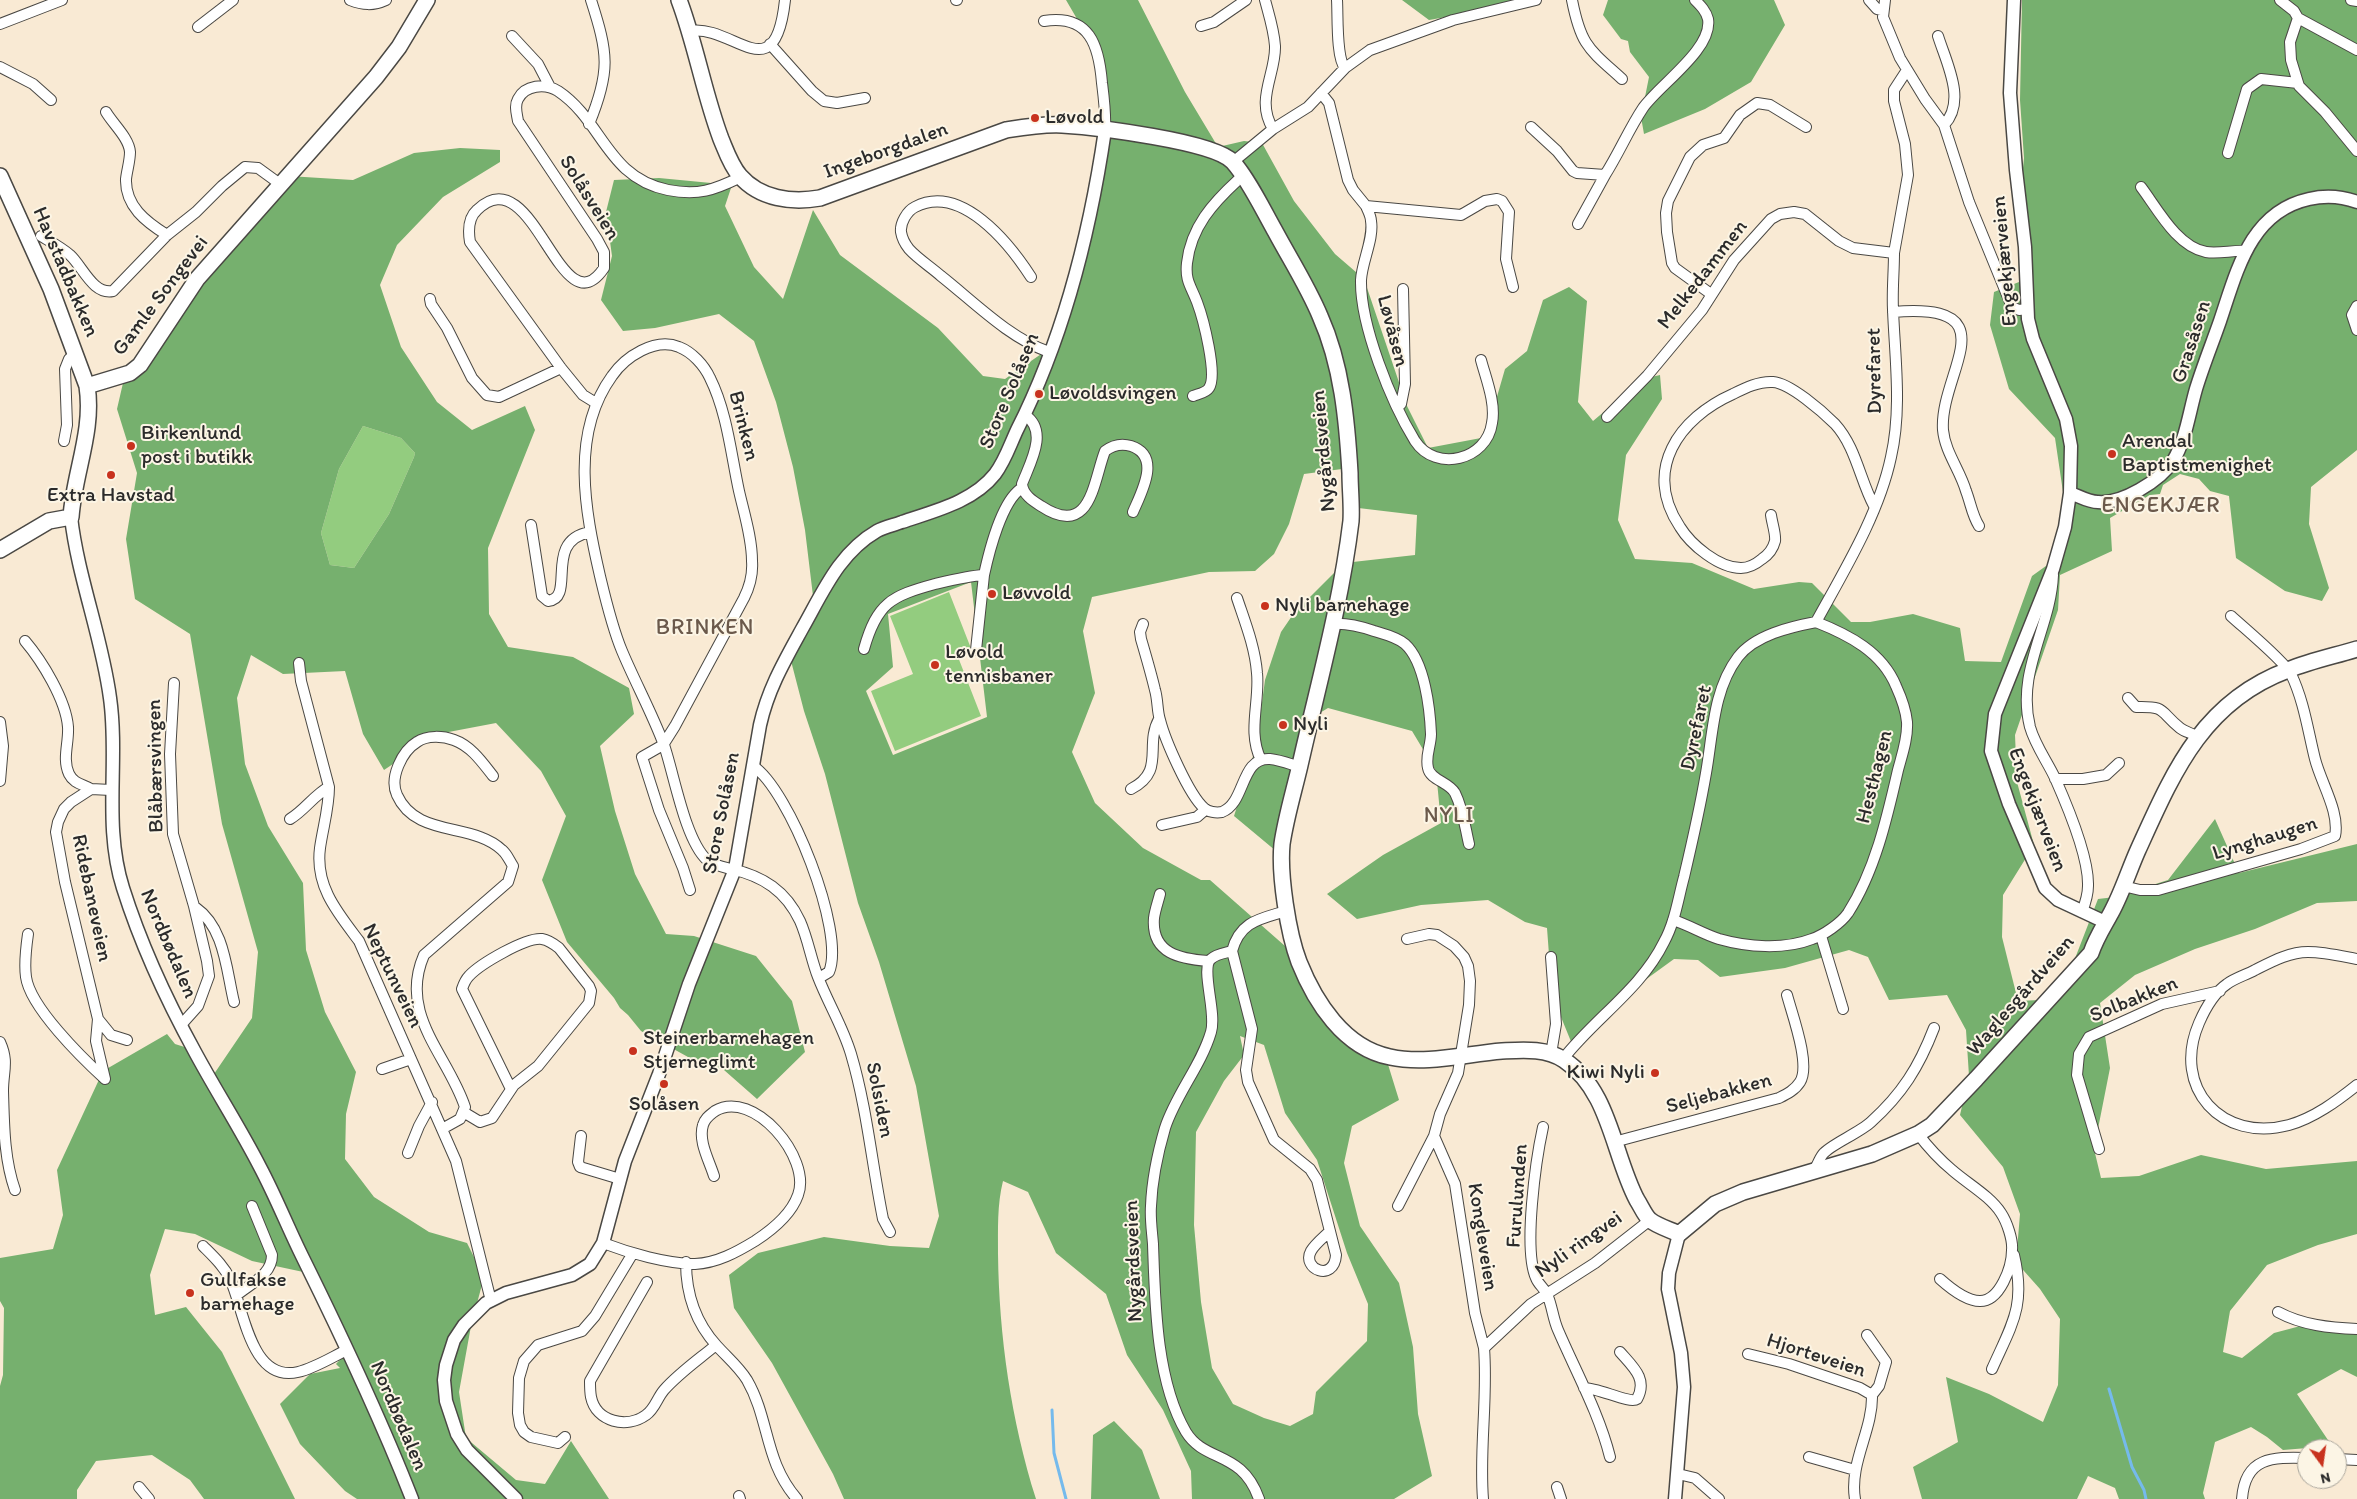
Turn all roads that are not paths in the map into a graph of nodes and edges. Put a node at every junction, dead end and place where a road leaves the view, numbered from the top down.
1 (62, 0) edge
2 (233, 0) edge
3 (350, 0) edge
4 (386, 0) edge
5 (427, 0) edge
6 (591, 0) edge
7 (679, 0) edge
8 (785, 0) edge
9 (1246, 0) edge
10 (1265, 0) edge
11 (1337, 0) edge
12 (1536, 0) edge
13 (1572, 0) edge
14 (1695, 0) edge
15 (1870, 0) edge
16 (2014, 0) edge
17 (2280, 0) edge
18 (2351, 0) edge
19 (2357, 1) edge
20 (1884, 5) edge
21 (2298, 18) junction
22 (1044, 21) dead end
23 (0, 24) edge
24 (1201, 26) dead end
25 (198, 27) dead end
26 (690, 31) junction
27 (512, 36) dead end
28 (1938, 36) dead end
29 (770, 44) junction
30 (2357, 50) edge
31 (0, 67) edge
32 (1345, 68) junction
33 (1907, 70) junction
34 (1622, 79) dead end
35 (2298, 83) junction
36 (550, 87) junction
37 (1321, 93) junction
38 (865, 98) dead end
39 (51, 100) dead end
40 (106, 112) dead end
41 (589, 124) junction
42 (1944, 124) junction
43 (1532, 127) dead end
44 (1806, 127) dead end
45 (1273, 129) junction
46 (1105, 130) junction
47 (2357, 151) edge
48 (2228, 152) dead end
49 (1233, 162) junction
50 (1605, 175) junction
51 (0, 176) edge
52 (741, 177) junction
53 (1244, 179) junction
54 (280, 184) junction
55 (2141, 187) dead end
56 (2357, 202) edge
57 (1366, 206) junction
58 (1578, 224) dead end
59 (167, 235) junction
60 (41, 236) dead end
61 (2245, 251) junction
62 (1894, 253) junction
63 (1031, 277) dead end
64 (1513, 287) dead end
65 (1403, 289) dead end
66 (1711, 294) junction
67 (430, 299) dead end
68 (2357, 306) edge
69 (2027, 309) junction
70 (1893, 312) junction
71 (2357, 330) edge
72 (1049, 352) junction
73 (76, 353) junction
74 (1481, 360) dead end
75 (561, 368) junction
76 (87, 386) junction
77 (1193, 396) dead end
78 (596, 403) junction
79 (1398, 406) junction
80 (1025, 415) junction
81 (1607, 417) dead end
82 (64, 441) dead end
83 (1022, 488) junction
84 (2070, 493) junction
85 (1874, 506) junction
86 (1133, 512) dead end
87 (1771, 515) dead end
88 (71, 517) junction
89 (531, 525) dead end
90 (1979, 526) dead end
91 (590, 532) junction
92 (0, 550) edge
93 (2053, 569) junction
94 (984, 574) junction
95 (1237, 598) dead end
96 (2231, 616) dead end
97 (1816, 622) junction
98 (1143, 624) dead end
99 (1333, 624) junction
100 (25, 641) dead end
101 (864, 649) dead end
102 (2357, 649) edge
103 (976, 650) dead end
104 (299, 664) dead end
105 (2288, 670) junction
106 (174, 684) dead end
107 (2128, 698) dead end
108 (1159, 719) junction
109 (0, 722) edge
110 (2198, 737) junction
111 (2035, 738) joint
112 (663, 745) junction
113 (1261, 760) junction
114 (2119, 763) dead end
115 (753, 766) junction
116 (1300, 767) junction
117 (493, 776) dead end
118 (2055, 779) junction
119 (0, 781) edge
120 (329, 786) junction
121 (91, 789) junction
122 (111, 790) junction
123 (1131, 790) dead end
124 (1205, 810) junction
125 (290, 819) dead end
126 (1162, 825) dead end
127 (1469, 844) dead end
128 (735, 869) junction
129 (2123, 886) junction
130 (690, 890) dead end
131 (1160, 894) dead end
132 (194, 906) junction
133 (1286, 911) junction
134 (2082, 912) junction
135 (1673, 920) junction
136 (2105, 922) junction
137 (28, 934) dead end
138 (1821, 936) junction
139 (1408, 939) dead end
140 (1232, 951) junction
141 (1551, 956) dead end
142 (2357, 958) edge
143 (1208, 961) junction
144 (819, 978) junction
145 (2220, 991) junction
146 (1786, 995) dead end
147 (234, 1002) dead end
148 (1843, 1009) dead end
149 (98, 1019) junction
150 (181, 1025) junction
151 (1934, 1028) dead end
152 (127, 1040) dead end
153 (0, 1042) edge
154 (1467, 1055) junction
155 (1557, 1056) junction
156 (411, 1059) junction
157 (382, 1069) dead end
158 (2357, 1085) edge
159 (511, 1089) junction
160 (432, 1102) junction
161 (465, 1113) junction
162 (1544, 1127) dead end
163 (442, 1129) junction
164 (1918, 1134) junction
165 (581, 1136) dead end
166 (1434, 1136) junction
167 (1614, 1142) junction
168 (2099, 1149) dead end
169 (408, 1153) dead end
170 (1814, 1171) junction
171 (714, 1176) dead end
172 (620, 1179) junction
173 (15, 1190) dead end
174 (252, 1206) dead end
175 (1398, 1206) dead end
176 (1650, 1220) junction
177 (1330, 1231) dead end
178 (890, 1232) dead end
179 (1679, 1234) junction
180 (603, 1244) junction
181 (203, 1246) dead end
182 (2012, 1250) junction
183 (633, 1254) junction
184 (686, 1262) junction
185 (1940, 1279) dead end
186 (647, 1282) dead end
187 (1546, 1293) junction
188 (237, 1295) junction
189 (491, 1301) junction
190 (2278, 1312) dead end
191 (2357, 1329) edge
192 (1867, 1335) dead end
193 (716, 1346) junction
194 (1484, 1348) junction
195 (347, 1350) junction
196 (1620, 1352) dead end
197 (1748, 1354) dead end
198 (1992, 1369) dead end
199 (1584, 1388) junction
200 (1872, 1395) junction
201 (565, 1437) dead end
202 (1610, 1457) dead end
203 (1809, 1457) dead end
204 (2297, 1458) edge
205 (1856, 1470) junction
206 (1678, 1474) junction
207 (139, 1487) dead end
208 (1557, 1487) dead end
209 (149, 1499) edge
210 (412, 1499) edge
211 (516, 1499) edge
212 (797, 1499) edge
213 (1259, 1499) edge
214 (1483, 1499) edge
215 (1562, 1499) edge
216 (1675, 1499) edge
217 (1719, 1499) edge
218 (1855, 1499) edge
219 (2242, 1499) edge

1 - 23 street
2 - 25 street
3 - 4 street
5 - 54 main road, Gamle Songevei
6 - 41 street, Solåsveien
7 - 26 main road, Ingeborgdalen
8 - 29 street
9 - 24 street
10 - 45 street
11 - 32 street
12 - 32 street
13 - 34 street
14 - 50 street
15 - 20 street
16 - 69 street, Engekjærveien
17 - 21 street
18 - 19 street
20 - 33 street
21 - 30 street
21 - 35 street
22 - 46 street
26 - 29 street
26 - 52 main road, Ingeborgdalen
27 - 36 street, Solåsveien
28 - 42 street
29 - 38 street
31 - 39 street
32 - 37 street
33 - 42 street
33 - 62 street
35 - 47 street
35 - 48 street
36 - 41 street, Solåsveien
36 - 75 street, Solåsveien
37 - 45 street
37 - 57 street
40 - 59 street
41 - 52 street, Solåsveien
42 - 69 street
43 - 50 street
44 - 66 street
45 - 49 street
46 - 49 main road, Ingeborgdalen
46 - 52 main road, Ingeborgdalen
46 - 72 street, Store Solåsen
49 - 53 main road, Nygårdsveien
50 - 58 street
51 - 73 main road, Havstadbakken
53 - 77 street
53 - 99 main road, Nygårdsveien
54 - 59 street
54 - 76 main road, Gamle Songevei
55 - 61 street
56 - 61 street, Grasåsen
57 - 64 street
57 - 79 street, Løvåsen
59 - 60 street
61 - 84 street, Grasåsen
62 - 66 street, Melkedammen
62 - 70 street, Dyrefaret
63 - 72 street
65 - 79 street, Løvåsen
66 - 81 street, Melkedammen
67 - 75 street
68 - 71 street
69 - 84 street, Engekjærveien
70 - 85 street, Dyrefaret
70 - 90 street
72 - 80 street, Store Solåsen
73 - 76 main road, Havstadbakken
73 - 82 street
74 - 79 street, Løvåsen
75 - 78 street, Solåsveien
76 - 88 main road
78 - 91 street, Brinken
78 - 112 street, Brinken
80 - 83 street
80 - 115 street, Store Solåsen
83 - 86 street
83 - 94 street
84 - 93 street, Engekjærveien
85 - 87 street
85 - 97 street, Dyrefaret
88 - 92 main road
88 - 122 street, Nordbødalen
89 - 91 street
91 - 112 street, Brinken
93 - 111 street, Engekjærveien
93 - 134 street, Engekjærveien
94 - 101 street
94 - 103 street
95 - 113 street
96 - 105 street
97 - 135 street, Dyrefaret
97 - 138 street, Hesthagen
98 - 108 street
99 - 116 main road, Nygårdsveien
99 - 127 street
100 - 121 street
102 - 105 main road, Waglesgårdveien
104 - 120 street, Neptunveien
105 - 110 main road, Waglesgårdveien
105 - 129 street, Lynghaugen
106 - 132 street, Blåbærsvingen
107 - 110 street
108 - 123 street
108 - 124 street
109 - 119 street
110 - 129 main road, Waglesgårdveien
111 - 118 street, Waglesgårdveien
112 - 128 street, Brinken
112 - 130 street, Brinken
113 - 116 street
113 - 124 street
114 - 118 street
115 - 128 street, Store Solåsen
115 - 144 street
116 - 133 main road, Nygårdsveien
117 - 161 street
118 - 134 street, Waglesgårdveien
120 - 125 street
120 - 156 street, Neptunveien
121 - 122 street
121 - 149 street, Ridebaneveien
122 - 150 street, Nordbødalen
124 - 126 street
128 - 144 street, Solsiden
128 - 172 street, Store Solåsen
129 - 136 main road, Waglesgårdveien
131 - 143 street
132 - 147 street, Blåbærsvingen
132 - 150 street, Blåbærsvingen
133 - 140 street
133 - 154 main road, Nygårdsveien
134 - 136 street, Engekjærveien
135 - 138 street, Hesthagen
135 - 155 street, Dyrefaret
136 - 164 main road, Waglesgårdveien
137 - 149 street, Ridebaneveien
138 - 148 street
139 - 154 street
140 - 143 street
140 - 177 street
141 - 155 street
142 - 145 street, Solbakken
143 - 213 street, Nygårdsveien
144 - 178 street, Solsiden
145 - 158 street, Solbakken
145 - 168 street, Solbakken
146 - 167 street, Seljebakken
149 - 152 street
150 - 195 street, Nordbødalen
151 - 170 street
153 - 173 street
154 - 155 main road
154 - 166 street
155 - 167 main road, Nyli ringvei
156 - 157 street
156 - 160 street, Neptunveien
159 - 159 street
159 - 161 street
160 - 163 street, Neptunveien
160 - 169 street
161 - 163 street
162 - 187 street, Furulunden
163 - 189 street, Neptunveien
164 - 170 main road, Waglesgårdveien
164 - 182 street
165 - 172 street
166 - 175 street
166 - 194 street, Kongleveien
167 - 176 main road, Nyli ringvei
170 - 179 main road, Waglesgårdveien
171 - 184 street
172 - 180 street, Store Solåsen
174 - 188 street
176 - 179 main road
176 - 187 street, Nyli ringvei
179 - 206 street
180 - 183 street
180 - 189 street, Store Solåsen
181 - 188 street, Nordbødalen
182 - 185 street
182 - 198 street
183 - 184 street
183 - 201 street
184 - 193 street
186 - 193 street
187 - 194 street, Nyli ringvei
187 - 199 street, Furulunden
188 - 195 street, Nordbødalen
189 - 211 street, Store Solåsen
190 - 191 street
192 - 200 street, Hjorteveien
193 - 212 street
194 - 214 street
195 - 210 street, Nordbødalen
196 - 199 street
197 - 200 street, Hjorteveien
199 - 202 street, Furulunden
200 - 205 street, Hjorteveien
203 - 205 street
204 - 219 street
205 - 218 street, Hjorteveien
206 - 216 street
206 - 217 street
207 - 209 street
208 - 215 street

